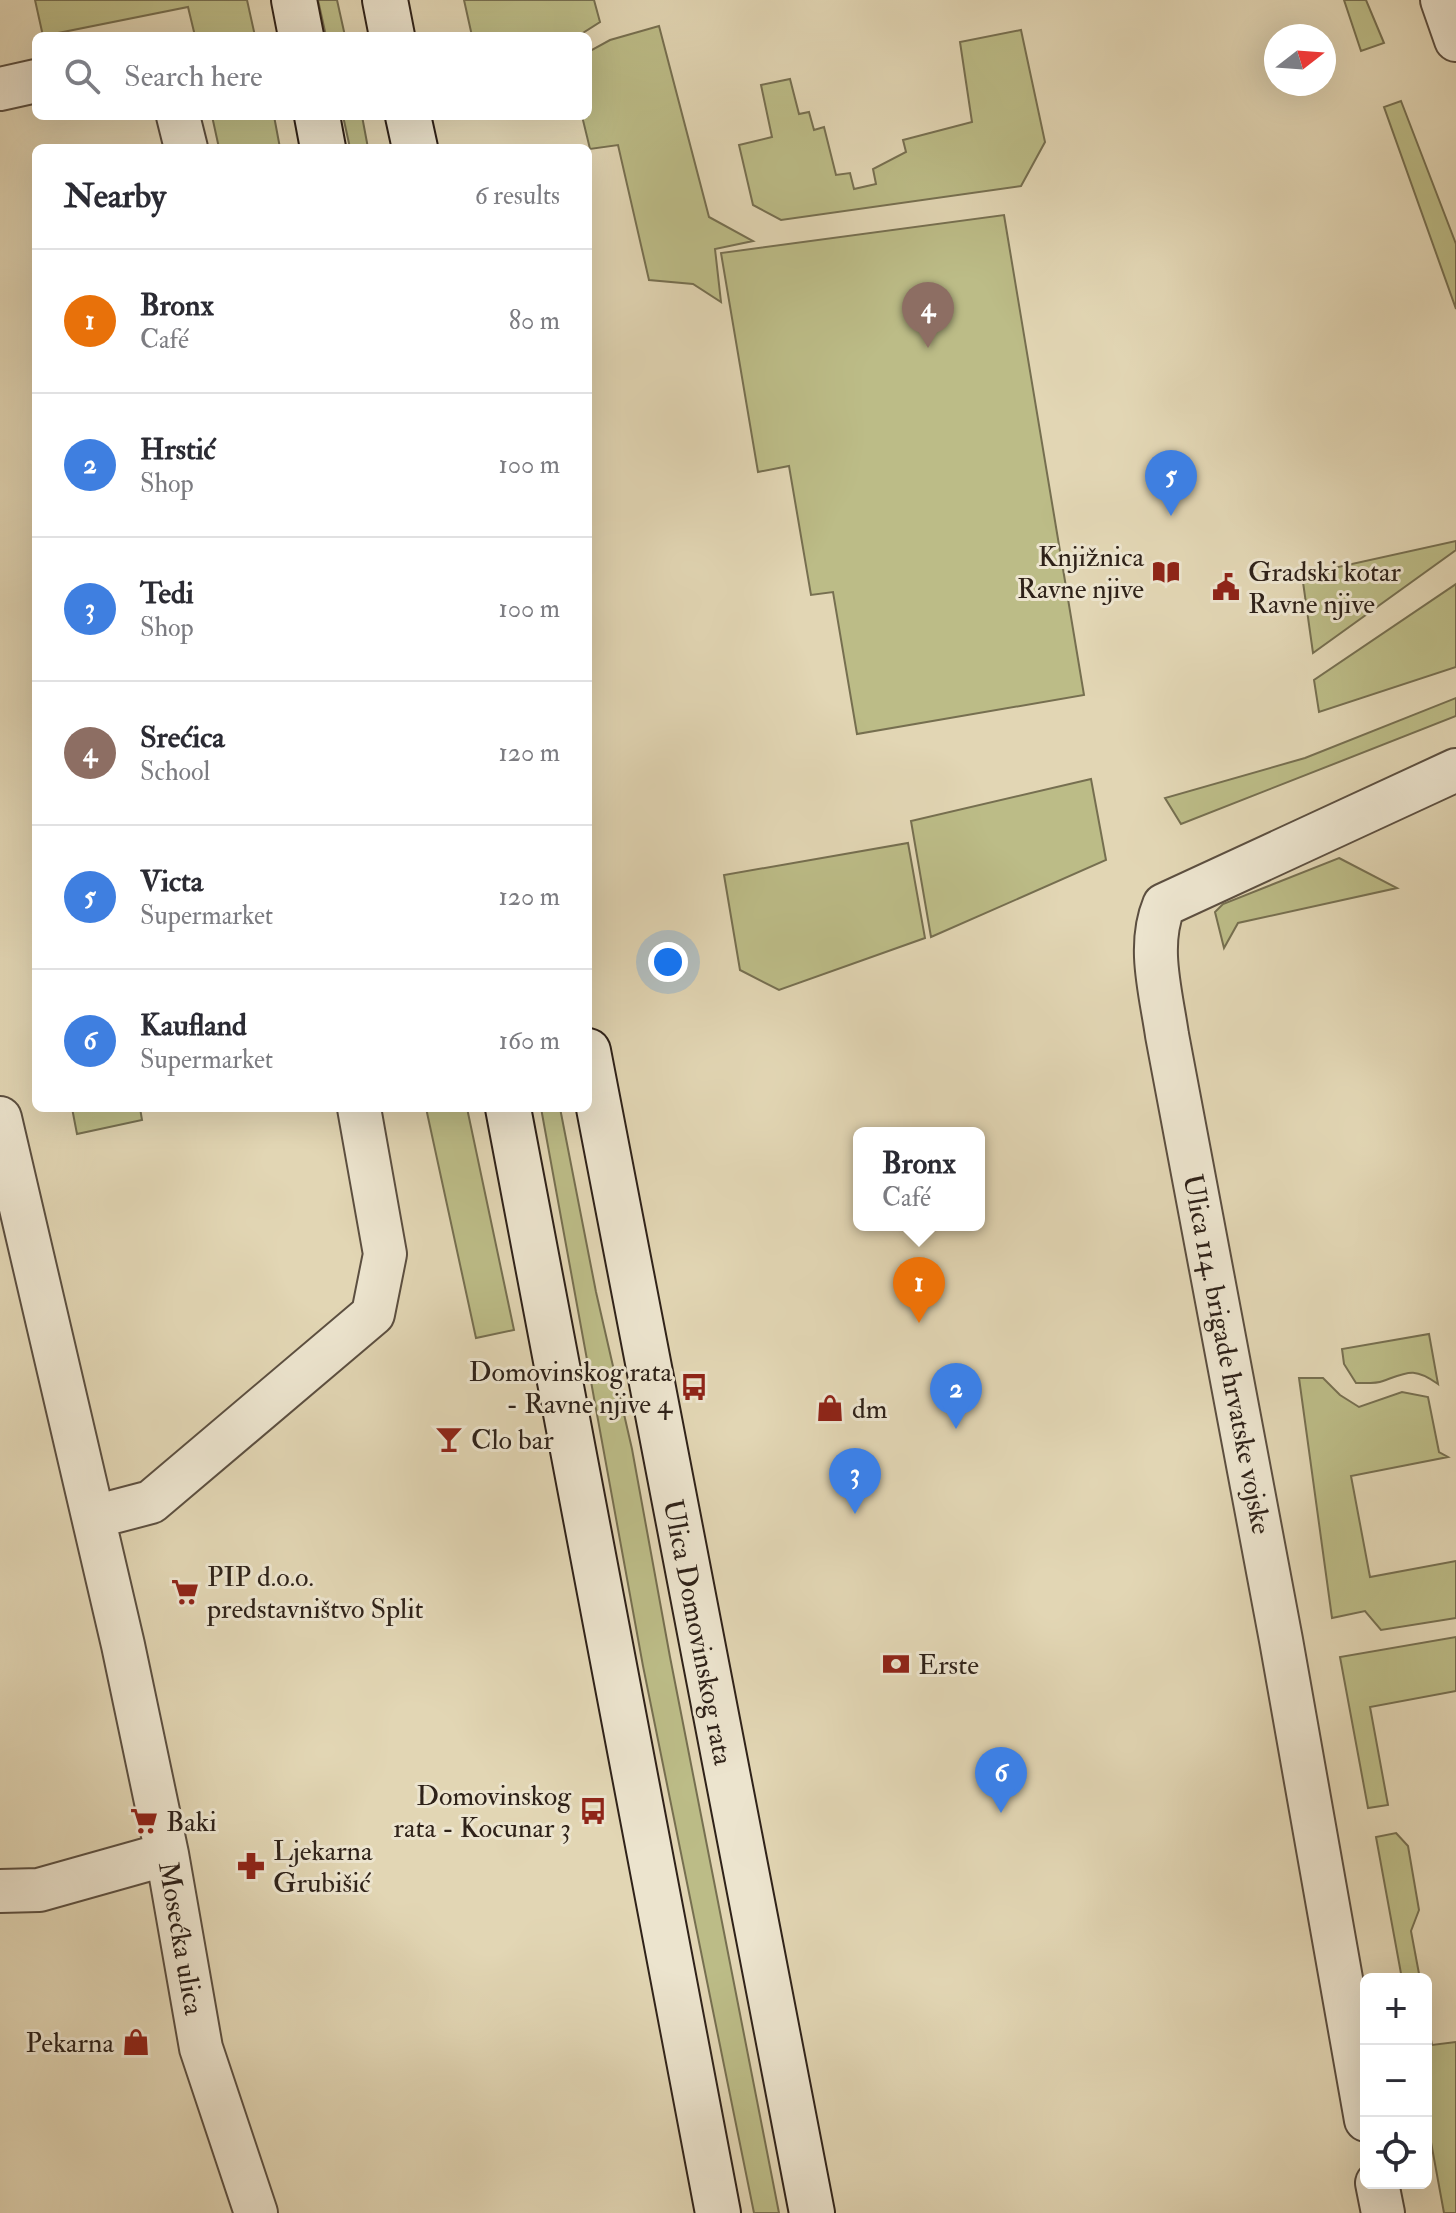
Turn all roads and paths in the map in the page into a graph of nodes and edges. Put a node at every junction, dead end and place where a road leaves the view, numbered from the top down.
1 (294, 0) edge
2 (385, 0) edge
3 (1442, 0) edge
4 (300, 32) edge
5 (391, 32) edge
6 (1456, 40) edge
7 (32, 82) edge
8 (0, 89) edge
9 (179, 120) edge
10 (318, 120) edge
11 (409, 120) edge
12 (185, 144) edge
13 (322, 144) edge
14 (414, 144) edge
15 (1456, 770) edge
16 (592, 1072) edge
17 (360, 1112) edge
18 (509, 1112) edge
19 (0, 1118) edge
20 (94, 1517) junction
21 (167, 1854) junction
22 (0, 1891) edge
23 (1365, 2117) edge
24 (1378, 2189) edge
25 (256, 2213) edge
26 (718, 2213) edge
27 (812, 2213) edge
28 (1383, 2213) edge

1 - 4 main road
2 - 5 main road
3 - 6 street
7 - 8 street
9 - 12 street
10 - 13 main road
11 - 14 main road
15 - 23 street, Ulica 114. brigade hrvatske vojske
16 - 27 main road, Ulica Domovinskog rata
17 - 20 street
18 - 26 main road
19 - 20 street, Mosećka ulica
20 - 21 street, Mosećka ulica
21 - 22 street
21 - 25 street, Mosećka ulica
24 - 28 street

